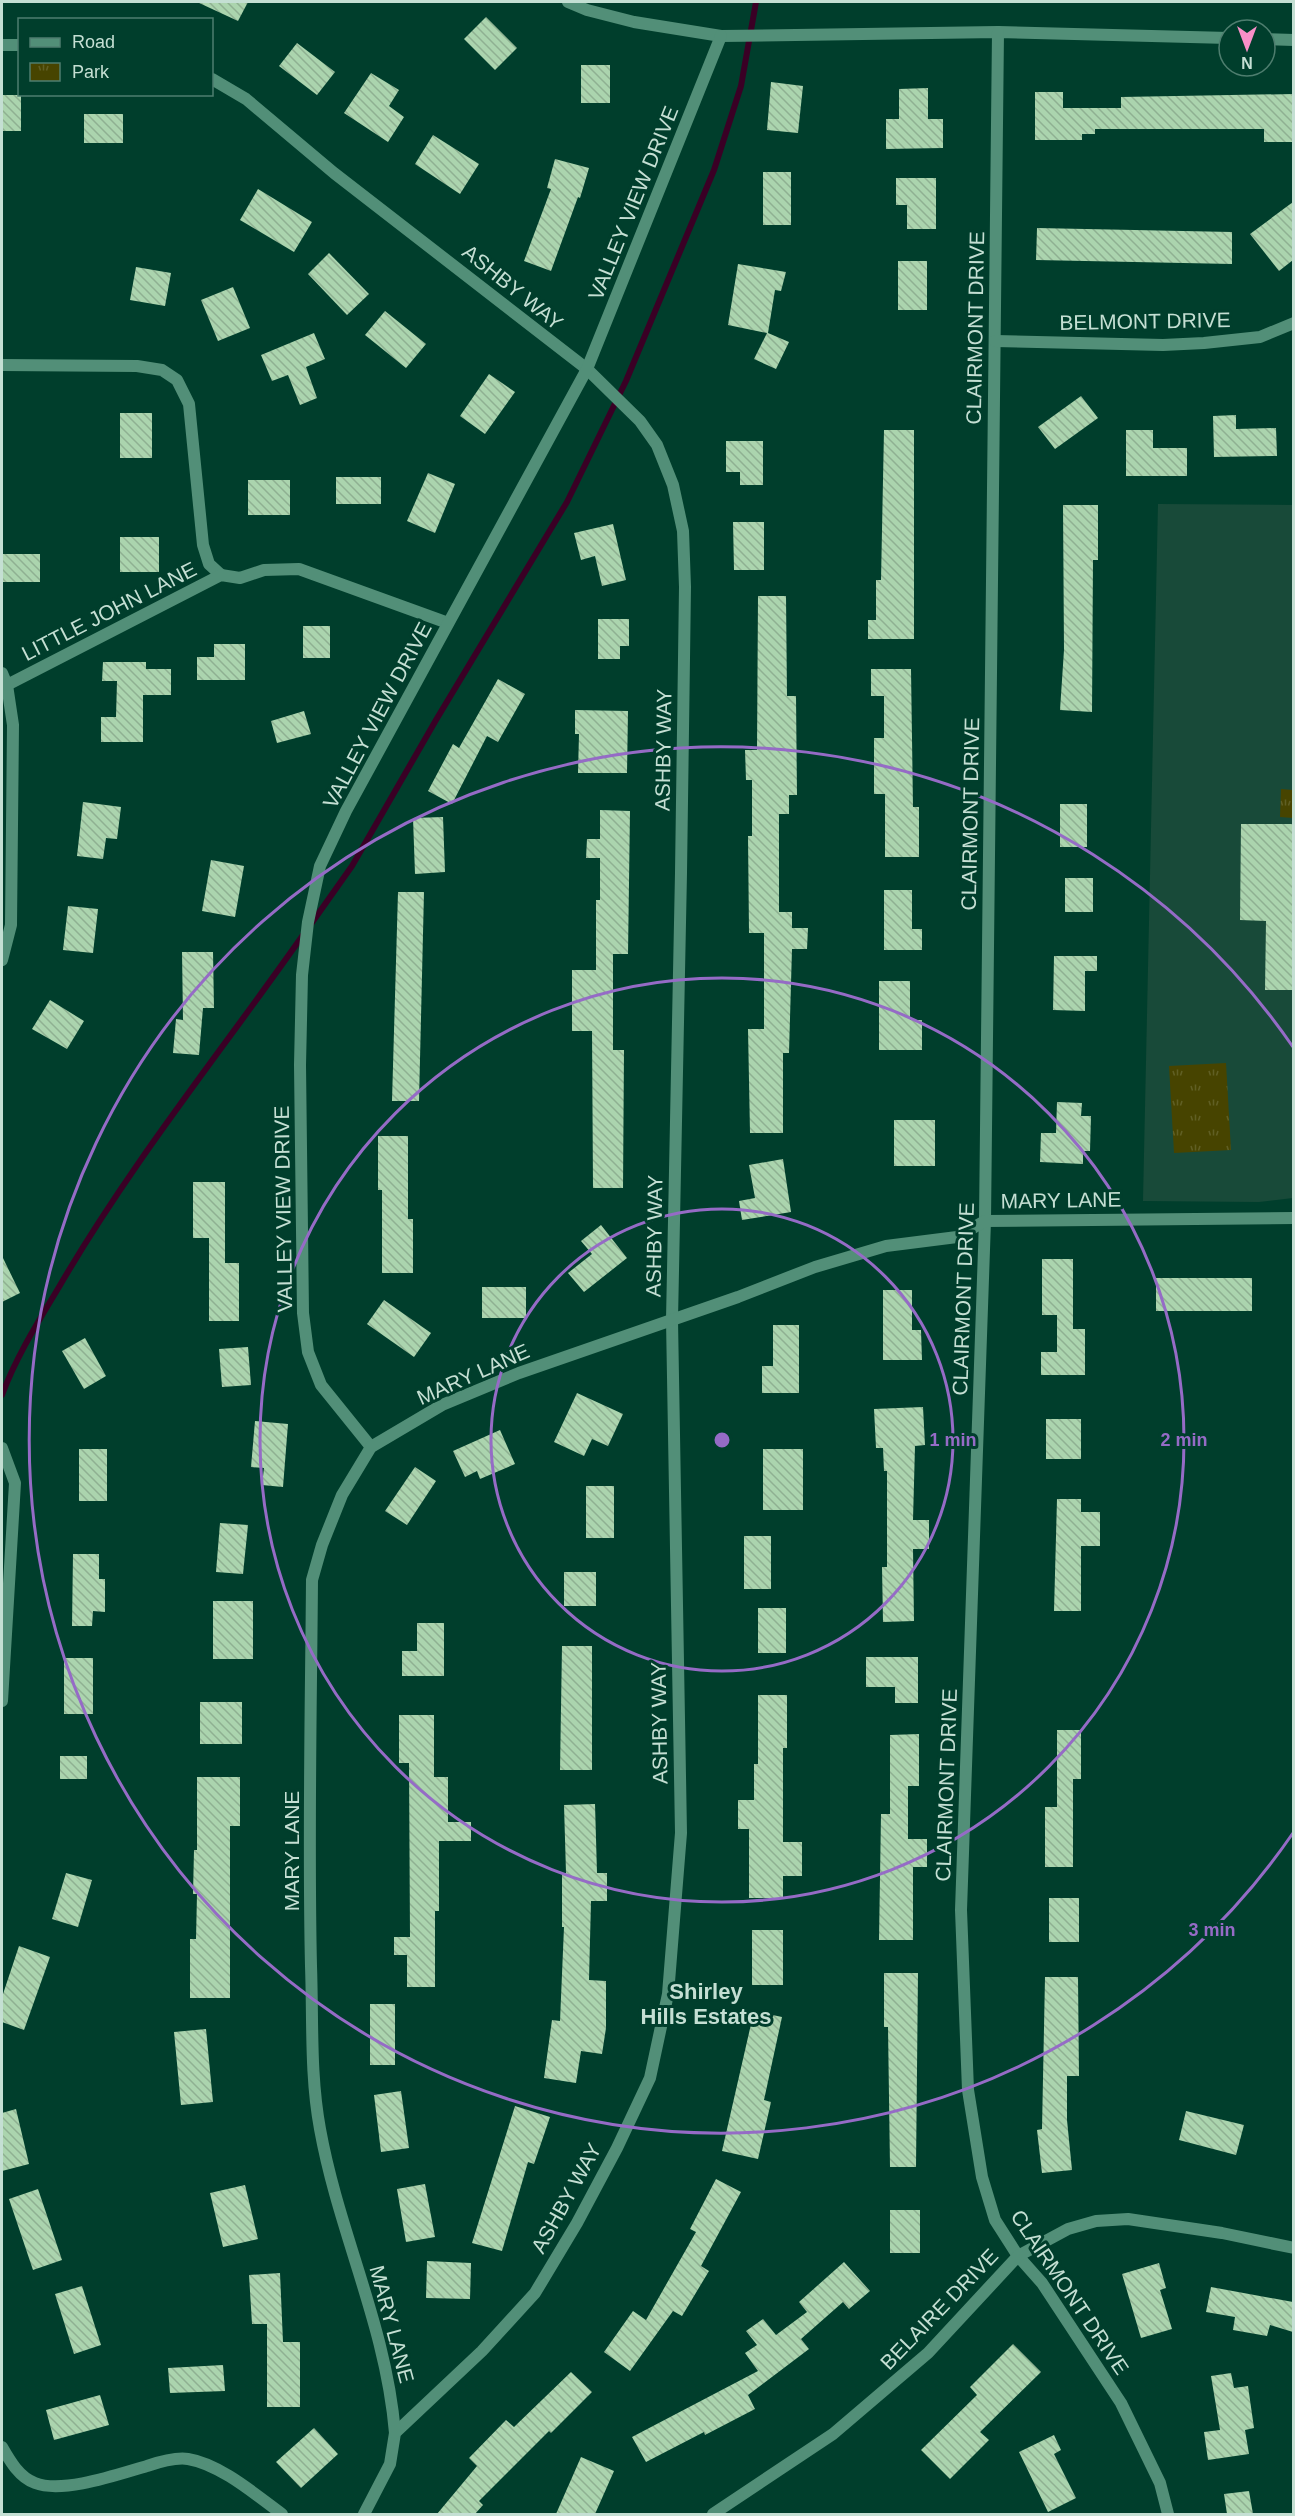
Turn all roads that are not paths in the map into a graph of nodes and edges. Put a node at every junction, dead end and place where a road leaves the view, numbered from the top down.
1 (568, 2) edge
2 (998, 32) junction
3 (721, 36) junction
4 (1217, 38) edge
5 (1277, 39) edge
6 (1293, 39) edge
7 (2, 45) edge
8 (18, 45) edge
9 (213, 80) edge
10 (1293, 323) edge
11 (994, 340) junction
12 (2, 365) edge
13 (587, 369) junction
14 (221, 575) junction
15 (448, 623) junction
16 (4, 679) edge
17 (2, 960) edge
18 (1293, 1218) edge
19 (985, 1221) junction
20 (672, 1320) junction
21 (371, 1447) junction
22 (2, 1448) edge
23 (2, 1701) edge
24 (1293, 2248) edge
25 (1018, 2256) junction
26 (395, 2433) junction
27 (2, 2447) edge
28 (282, 2514) edge
29 (364, 2514) edge
30 (713, 2514) edge
31 (1168, 2514) edge

1 - 3 street
2 - 3 street
2 - 4 street
2 - 11 street, CLAIRMONT DRIVE
3 - 13 street, VALLEY VIEW DRIVE
5 - 6 street
7 - 8 street
9 - 13 street, ASHBY WAY
10 - 11 street, BELMONT DRIVE
11 - 19 street, CLAIRMONT DRIVE
12 - 14 street
13 - 15 street, VALLEY VIEW DRIVE
13 - 20 street, ASHBY WAY
14 - 15 street, LITTLE JOHN LANE
14 - 16 street, LITTLE JOHN LANE
15 - 21 street, VALLEY VIEW DRIVE
16 - 17 street
18 - 19 street, MARY LANE
19 - 20 street, MARY LANE
19 - 25 street, CLAIRMONT DRIVE
20 - 21 street, MARY LANE
20 - 26 street, ASHBY WAY
21 - 26 street, MARY LANE
22 - 23 street
24 - 25 street, BELAIRE DRIVE
25 - 30 street, BELAIRE DRIVE
25 - 31 street, CLAIRMONT DRIVE
26 - 29 street
27 - 28 street

